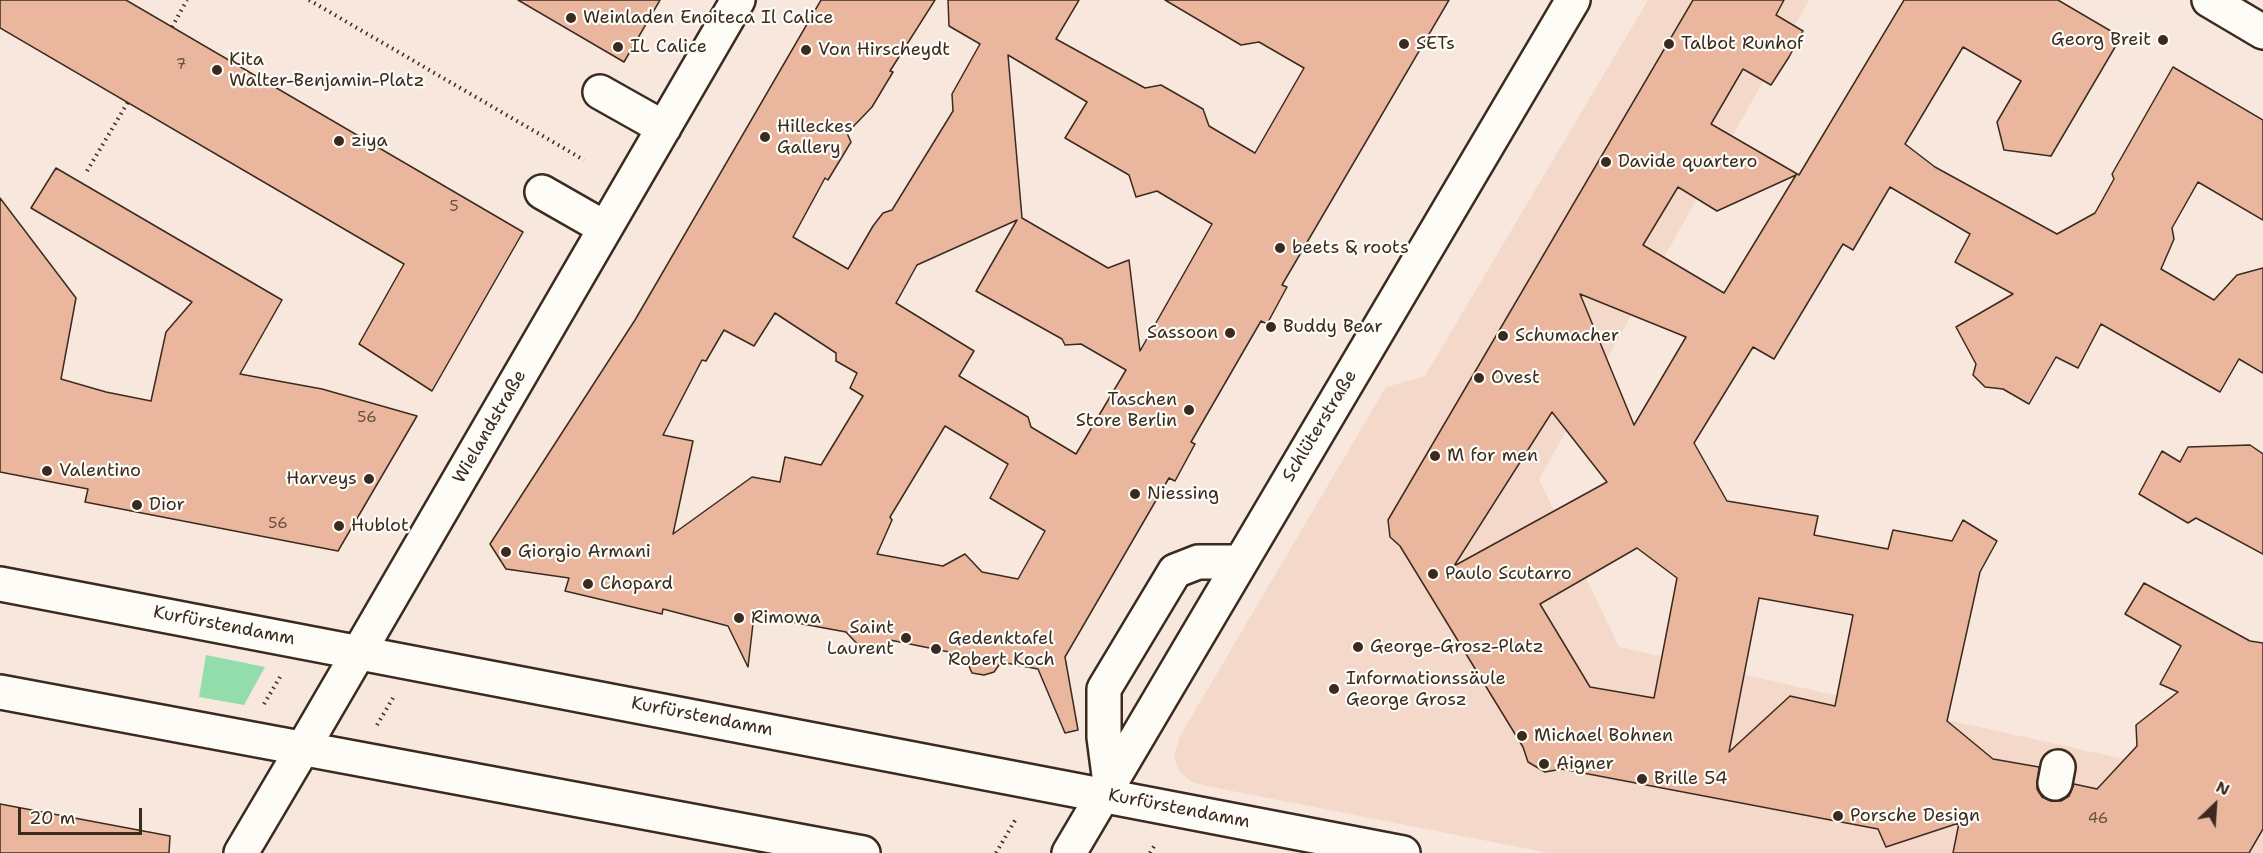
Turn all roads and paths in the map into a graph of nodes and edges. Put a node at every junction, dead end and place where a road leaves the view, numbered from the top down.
1 (187, 0) edge
2 (309, 0) edge
3 (738, 0) edge
4 (1573, 0) edge
5 (2209, 0) edge
6 (172, 27) dead end
7 (2263, 32) edge
8 (600, 92) dead end
9 (128, 102) dead end
10 (664, 128) junction
11 (584, 160) dead end
12 (87, 171) dead end
13 (542, 192) dead end
14 (605, 228) junction
15 (1240, 562) junction
16 (0, 584) edge
17 (359, 652) junction
18 (286, 668) dead end
19 (398, 688) dead end
20 (0, 692) edge
21 (260, 710) dead end
22 (372, 733) dead end
23 (303, 748) junction
24 (1107, 789) junction
25 (1022, 809) dead end
26 (242, 853) edge
27 (862, 853) edge
28 (996, 853) edge
29 (1070, 853) edge
30 (1403, 853) edge

1 - 6 path
2 - 11 path
3 - 10 main road, Wielandstraße
4 - 15 main road, Schlüterstraße
5 - 7 main road
8 - 10 main road
9 - 12 path
10 - 14 main road, Wielandstraße
13 - 14 main road
14 - 17 main road, Wielandstraße
15 - 24 main road, Schlüterstraße
15 - 24 main road
16 - 17 main road, Kurfürstendamm
17 - 23 main road, Wielandstraße
17 - 24 main road, Kurfürstendamm
18 - 21 path
19 - 22 path
20 - 23 main road
23 - 26 main road, Wielandstraße
23 - 27 main road
24 - 29 main road, Schlüterstraße
24 - 30 main road, Kurfürstendamm
25 - 28 path

